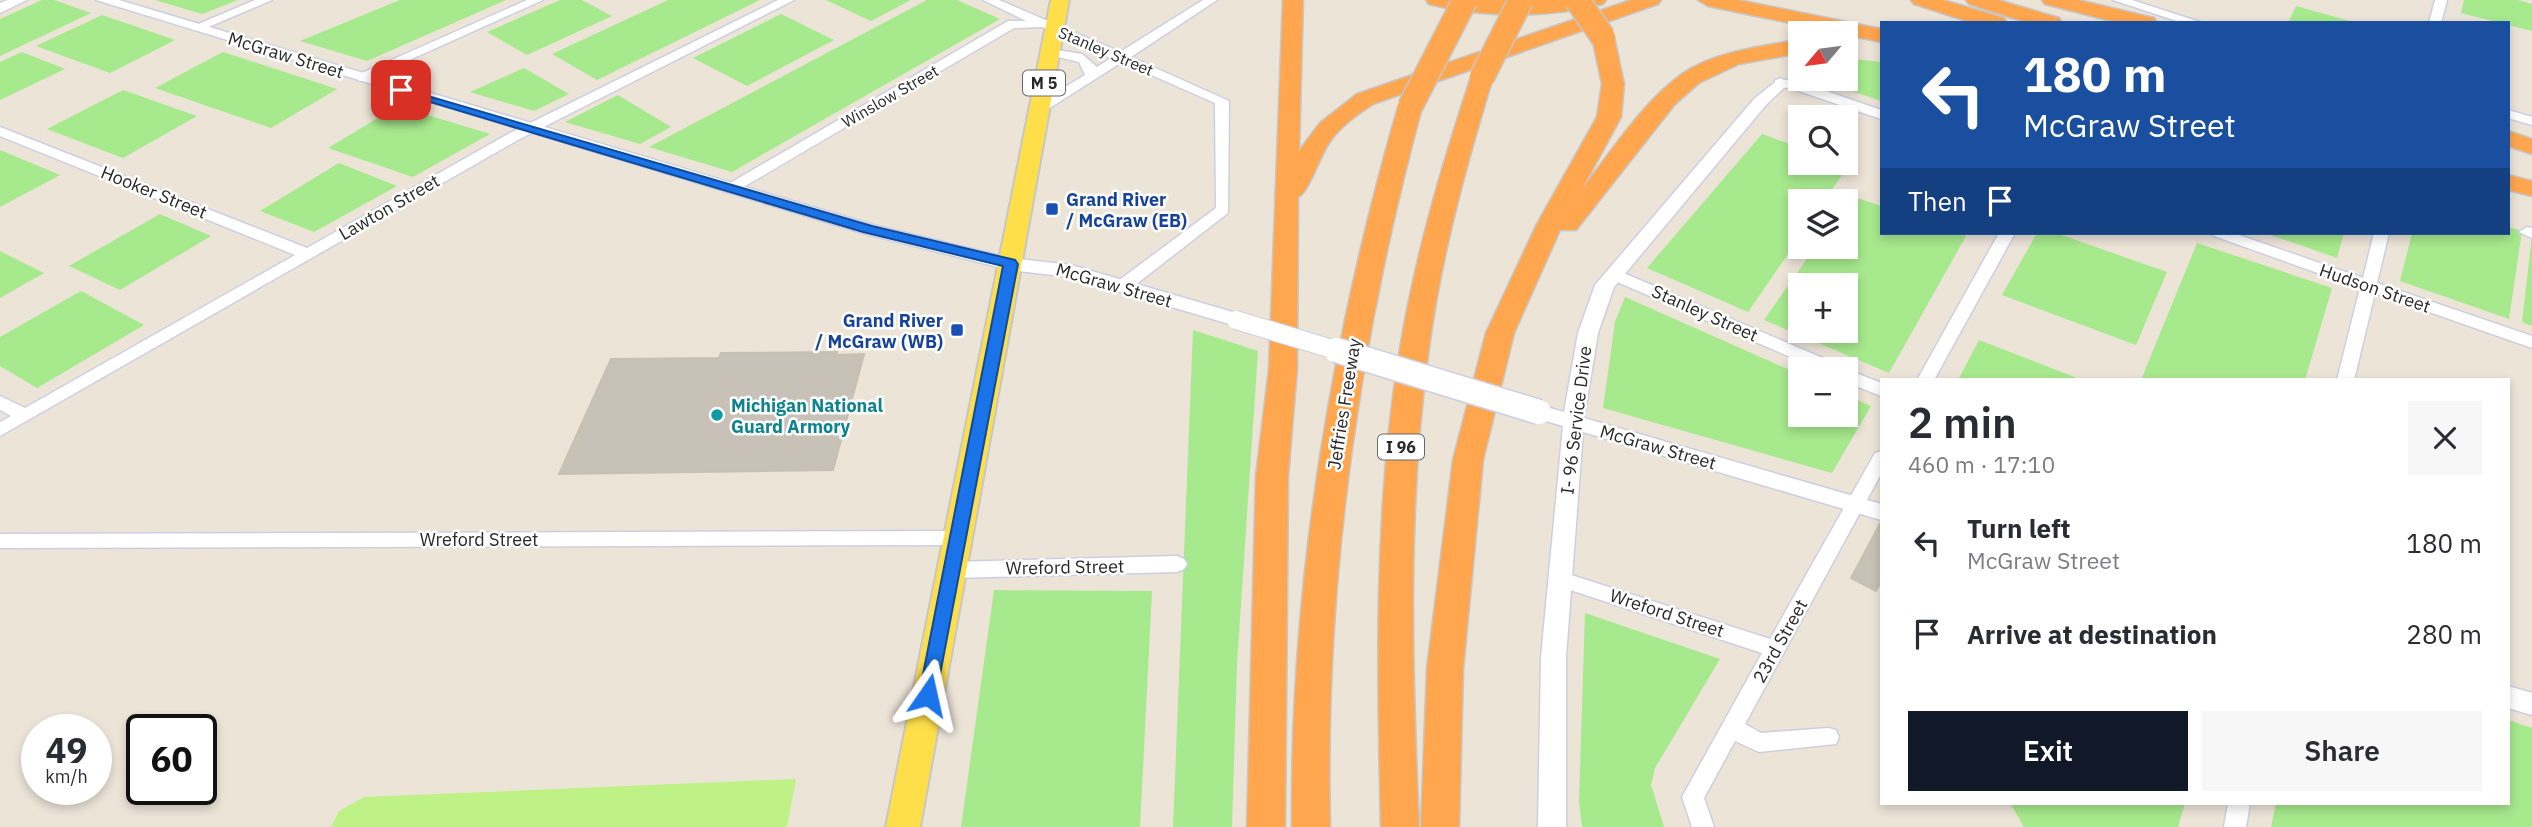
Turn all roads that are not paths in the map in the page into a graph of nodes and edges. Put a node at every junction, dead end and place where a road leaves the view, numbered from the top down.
1 (20, 0) edge
2 (103, 0) edge
3 (266, 0) edge
4 (537, 0) edge
5 (788, 0) edge
6 (989, 0) edge
7 (1060, 0) edge
8 (1211, 0) edge
9 (1293, 0) edge
10 (1436, 0) edge
11 (1465, 0) edge
12 (1521, 0) edge
13 (1577, 0) edge
14 (1596, 0) edge
15 (1651, 0) edge
16 (1922, 0) edge
17 (1976, 0) edge
18 (2052, 0) edge
19 (2075, 0) edge
20 (2119, 0) edge
21 (2441, 0) edge
22 (1711, 1) edge
23 (0, 9) edge
24 (2141, 13) edge
25 (1990, 21) edge
26 (2044, 21) edge
27 (2186, 21) edge
28 (2436, 21) edge
29 (195, 28) junction
30 (1055, 28) junction
31 (1880, 36) edge
32 (1858, 46) edge
33 (1880, 47) edge
34 (1788, 48) edge
35 (1050, 51) junction
36 (1122, 58) junction
37 (1092, 76) junction
38 (360, 78) junction
39 (1780, 83) joint
40 (1040, 108) junction
41 (1880, 115) edge
42 (2510, 115) edge
43 (2532, 121) edge
44 (529, 128) junction
45 (0, 131) edge
46 (2510, 139) edge
47 (2532, 147) edge
48 (2510, 162) edge
49 (2532, 169) edge
50 (2510, 183) edge
51 (730, 189) junction
52 (2532, 189) edge
53 (2510, 196) edge
54 (2532, 202) edge
55 (1284, 210) junction
56 (2006, 235) edge
57 (2225, 235) edge
58 (2382, 235) edge
59 (308, 254) junction
60 (1538, 255) junction
61 (1010, 264) junction
62 (1614, 274) junction
63 (1125, 285) junction
64 (2369, 285) junction
65 (2532, 342) edge
66 (1805, 357) edge
67 (1926, 378) edge
68 (2346, 378) edge
69 (1858, 380) edge
70 (1880, 390) edge
71 (0, 402) edge
72 (26, 416) junction
73 (1573, 423) junction
74 (0, 430) edge
75 (1880, 460) edge
76 (1855, 505) junction
77 (1880, 513) edge
78 (959, 538) junction
79 (0, 541) edge
80 (1177, 564) dead end
81 (952, 570) junction
82 (1559, 579) junction
83 (1775, 649) junction
84 (2510, 698) edge
85 (2532, 704) edge
86 (1732, 728) junction
87 (1828, 737) dead end
88 (2239, 805) edge
89 (903, 827) edge
90 (1266, 827) edge
91 (1311, 827) edge
92 (1400, 827) edge
93 (1440, 827) edge
94 (1552, 827) edge
95 (1703, 827) edge
96 (2235, 827) edge

1 - 23 street
2 - 29 street, McGraw Street
3 - 29 street
4 - 38 street
5 - 44 street, Lawton Street
6 - 30 street, Stanley Street
7 - 30 main road, M 5
8 - 36 street
9 - 55 highway
10 - 14 highway
11 - 91 highway, Jeffries Freeway, bridge
12 - 92 highway, I 96, bridge
13 - 60 highway, bridge
15 - 55 highway
16 - 25 highway
17 - 26 highway
18 - 24 highway
19 - 24 highway
20 - 24 street
21 - 28 street
22 - 31 highway
24 - 27 street
29 - 38 street, McGraw Street
30 - 35 main road, M 5
30 - 36 street, Stanley Street
30 - 51 street, Winslow Street
32 - 33 highway
34 - 60 highway
35 - 37 street
35 - 40 main road, M 5
36 - 37 street
36 - 63 street, Stanley Street
37 - 40 street
38 - 44 street, McGraw Street
39 - 41 street
39 - 62 street, I- 96 Service Drive
40 - 61 main road, M 5
42 - 43 street
44 - 51 street, McGraw Street
44 - 59 street, Lawton Street
45 - 59 street, Hooker Street
46 - 47 highway
48 - 49 highway
50 - 52 highway
51 - 61 street, McGraw Street
53 - 54 highway
55 - 90 highway
56 - 67 street
57 - 64 street, Hudson Street
58 - 64 street
59 - 72 street, Lawton Street
60 - 93 highway
61 - 63 street, McGraw Street
61 - 78 main road, M 5
62 - 66 street, Stanley Street
62 - 73 street, I- 96 Service Drive
63 - 73 street, McGraw Street, bridge
64 - 65 street, Hudson Street
64 - 68 street
69 - 70 street
71 - 72 street
72 - 74 street, Lawton Street
73 - 76 street, McGraw Street
73 - 82 street, I- 96 Service Drive
75 - 76 street, 23rd Street
76 - 77 street, McGraw Street
76 - 83 street, 23rd Street
78 - 79 street, Wreford Street
78 - 81 main road, M 5
80 - 81 street, Wreford Street
81 - 89 main road, M 5
82 - 83 street, Wreford Street
82 - 94 street, I- 96 Service Drive
83 - 86 street, 23rd Street
84 - 85 street
86 - 87 street
86 - 95 street, 23rd Street
88 - 96 street

